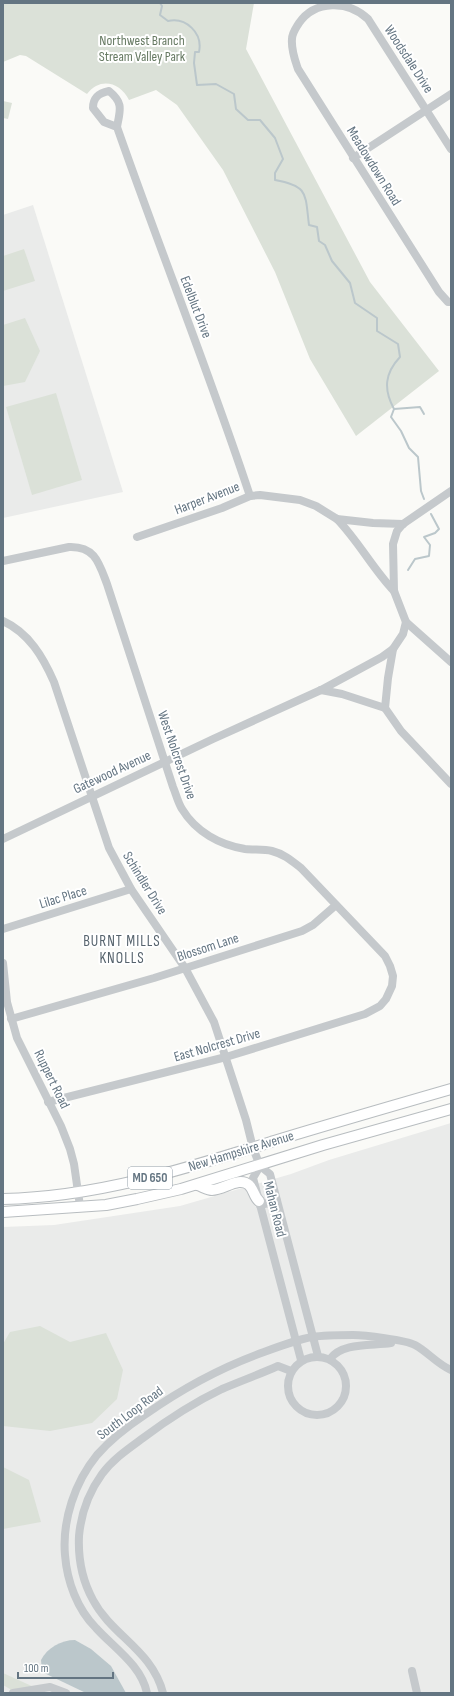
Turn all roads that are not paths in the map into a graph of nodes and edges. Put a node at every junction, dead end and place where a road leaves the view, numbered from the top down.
1 (293, 56) joint
2 (451, 94) edge
3 (426, 110) junction
4 (116, 127) dead end
5 (451, 149) edge
6 (354, 158) junction
7 (451, 302) edge
8 (451, 491) edge
9 (250, 496) junction
10 (337, 519) junction
11 (403, 524) junction
12 (137, 537) dead end
13 (3, 561) edge
14 (394, 591) junction
15 (3, 621) edge
16 (406, 622) junction
17 (393, 649) junction
18 (451, 662) edge
19 (320, 690) junction
20 (385, 708) junction
21 (166, 762) junction
22 (451, 784) edge
23 (91, 796) junction
24 (3, 839) edge
25 (131, 889) junction
26 (336, 905) junction
27 (3, 928) edge
28 (3, 963) edge
29 (185, 968) junction
30 (386, 999) joint
31 (11, 1019) junction
32 (226, 1057) junction
33 (451, 1089) edge
34 (48, 1102) junction
35 (451, 1109) edge
36 (253, 1148) junction
37 (260, 1166) junction
38 (197, 1185) junction
39 (78, 1192) junction
40 (3, 1198) edge
41 (277, 1201) junction
42 (260, 1203) junction
43 (80, 1206) junction
44 (3, 1212) edge
45 (313, 1337) junction
46 (296, 1341) junction
47 (402, 1341) junction
48 (318, 1356) junction
49 (330, 1359) junction
50 (301, 1360) junction
51 (451, 1370) edge
52 (291, 1371) junction
53 (412, 1672) dead end
54 (13, 1693) edge
55 (66, 1693) edge
56 (147, 1693) edge
57 (163, 1693) edge
58 (418, 1693) edge

1 - 3 street, Woodsdale Drive
1 - 6 street, Meadowdown Road
2 - 3 street
3 - 5 street, Woodsdale Drive
3 - 6 street
4 - 9 street, Edelblut Drive
6 - 7 street, Meadowdown Road
8 - 11 street
9 - 10 street, Harper Avenue
9 - 12 street, Harper Avenue
10 - 11 street, Harper Avenue
10 - 14 street
11 - 14 street
13 - 21 street, West Nolcrest Drive
14 - 16 street
15 - 23 street, Schindler Drive
16 - 17 street
16 - 18 street
17 - 19 street, Gatewood Avenue
17 - 20 street
19 - 20 street
19 - 21 street, Gatewood Avenue
20 - 22 street
21 - 23 street, Gatewood Avenue
21 - 26 street, West Nolcrest Drive
23 - 24 street, Gatewood Avenue
23 - 25 street, Schindler Drive
25 - 27 street, Lilac Place
25 - 29 street, Schindler Drive
26 - 29 street, Blossom Lane
26 - 30 street, West Nolcrest Drive
28 - 31 street, Ruppert Road
29 - 31 street, Blossom Lane
29 - 32 street, Schindler Drive
30 - 32 street, East Nolcrest Drive
31 - 34 street, Ruppert Road
32 - 34 street, East Nolcrest Drive
32 - 36 street, Schindler Drive
33 - 36 main road, New Hampshire Avenue / MD 650
34 - 39 street, Ruppert Road
35 - 37 main road, New Hampshire Avenue / MD 650
36 - 37 street, Schindler Drive
36 - 39 main road, New Hampshire Avenue / MD 650
37 - 38 main road, New Hampshire Avenue / MD 650
37 - 41 street, Mahan Road
37 - 42 street, Mahan Road
38 - 42 main road
38 - 43 main road, New Hampshire Avenue / MD 650
39 - 40 main road, New Hampshire Avenue / MD 650
39 - 43 street, Ruppert Road
41 - 42 street
41 - 45 street, Mahan Road
42 - 46 street, Mahan Road
43 - 44 main road, New Hampshire Avenue / MD 650
45 - 46 street
45 - 47 street
45 - 48 street, Mahan Road
46 - 50 street, Mahan Road
46 - 56 street, South Loop Road
47 - 49 street
47 - 51 street
48 - 49 street
48 - 50 street
49 - 52 street
50 - 52 street
52 - 57 street, South Loop Road
53 - 58 street
54 - 55 street

